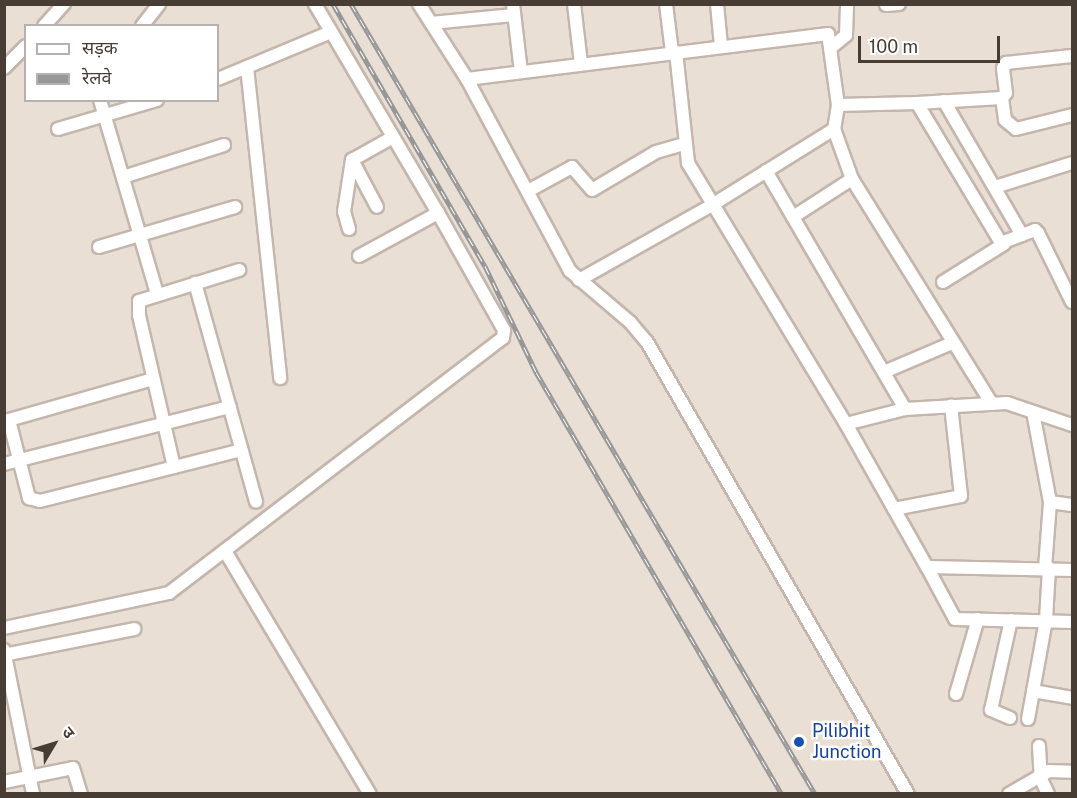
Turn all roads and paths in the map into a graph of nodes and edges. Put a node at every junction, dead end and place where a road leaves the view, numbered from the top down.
1 (64, 4) edge
2 (159, 4) edge
3 (315, 4) edge
4 (419, 4) edge
5 (574, 4) edge
6 (666, 4) edge
7 (717, 4) edge
8 (848, 4) edge
9 (514, 10) edge
10 (51, 23) edge
11 (431, 23) junction
12 (144, 24) edge
13 (331, 32) junction
14 (722, 46) junction
15 (833, 46) junction
16 (24, 48) edge
17 (674, 52) junction
18 (1072, 56) edge
19 (581, 64) junction
20 (247, 67) junction
21 (4, 68) edge
22 (521, 72) junction
23 (219, 79) edge
24 (466, 79) junction
25 (1002, 98) junction
26 (100, 102) edge
27 (150, 102) edge
28 (944, 102) junction
29 (917, 103) junction
30 (838, 105) junction
31 (106, 115) junction
32 (1072, 115) edge
33 (58, 129) dead end
34 (834, 129) junction
35 (393, 137) junction
36 (684, 144) junction
37 (224, 145) dead end
38 (352, 160) junction
39 (1072, 163) edge
40 (766, 171) junction
41 (123, 177) junction
42 (852, 179) junction
43 (994, 187) junction
44 (528, 191) junction
45 (712, 205) junction
46 (235, 207) dead end
47 (377, 207) dead end
48 (438, 213) junction
49 (793, 217) junction
50 (348, 229) dead end
51 (1022, 235) junction
52 (141, 237) junction
53 (1004, 244) junction
54 (99, 247) dead end
55 (359, 256) dead end
56 (239, 270) dead end
57 (579, 280) junction
58 (943, 282) dead end
59 (195, 283) junction
60 (157, 294) junction
61 (1072, 302) edge
62 (952, 343) junction
63 (884, 372) junction
64 (280, 378) dead end
65 (153, 379) junction
66 (992, 404) junction
67 (951, 406) junction
68 (230, 407) junction
69 (905, 408) junction
70 (1033, 412) junction
71 (162, 423) junction
72 (846, 424) junction
73 (1072, 425) edge
74 (242, 450) junction
75 (19, 460) junction
76 (4, 464) edge
77 (174, 467) junction
78 (256, 502) dead end
79 (1050, 502) junction
80 (1072, 505) edge
81 (894, 509) junction
82 (225, 551) junction
83 (927, 567) junction
84 (1047, 568) junction
85 (1072, 570) edge
86 (978, 619) junction
87 (1011, 620) junction
88 (1046, 620) junction
89 (1072, 622) edge
90 (4, 628) edge
91 (134, 629) dead end
92 (5, 653) edge
93 (1033, 691) junction
94 (956, 694) dead end
95 (1072, 698) edge
96 (1011, 718) dead end
97 (1028, 719) dead end
98 (1039, 746) dead end
99 (1072, 772) edge
100 (1041, 774) junction
101 (31, 777) junction
102 (4, 782) edge
103 (1011, 793) edge
104 (33, 794) edge
105 (81, 794) edge
106 (370, 794) edge
107 (908, 794) edge
108 (1048, 794) edge

1 - 10 street
2 - 12 street
3 - 13 street
4 - 11 street
5 - 19 street
6 - 17 street
7 - 14 street
8 - 15 street
9 - 11 street
9 - 22 street
11 - 24 street
13 - 20 street
13 - 35 street
14 - 15 street
14 - 17 street
15 - 30 street
16 - 21 street
17 - 19 street
17 - 36 street
18 - 25 street
19 - 22 street
20 - 23 street
20 - 64 street
22 - 24 street
24 - 44 street
25 - 28 street
25 - 32 street
26 - 31 street
27 - 31 street
28 - 29 street
28 - 43 street
29 - 30 street
29 - 53 street
30 - 34 street
31 - 33 street
31 - 41 street
34 - 40 street
34 - 42 street
35 - 38 street
35 - 48 street
36 - 44 street
36 - 45 street
37 - 41 street
38 - 47 street
38 - 50 street
39 - 43 street
40 - 45 street
40 - 49 street
41 - 52 street
42 - 49 street
42 - 62 street
43 - 51 street
44 - 57 street
45 - 57 street
45 - 72 street
46 - 52 street
48 - 55 street
48 - 82 street
49 - 63 street
51 - 53 street
51 - 61 street
52 - 54 street
52 - 60 street
53 - 58 street
56 - 59 street
57 - 107 street
59 - 60 street
59 - 68 street
60 - 65 street
62 - 63 street
62 - 66 street
63 - 69 street
65 - 71 street
65 - 75 street
66 - 67 street
66 - 70 street
67 - 69 street
67 - 81 street
68 - 71 street
68 - 74 street
69 - 72 street
70 - 73 street
70 - 79 street
71 - 75 street
71 - 77 street
72 - 81 street
74 - 77 street
74 - 78 street
75 - 76 street
75 - 77 street
79 - 80 street
79 - 84 street
81 - 83 street
82 - 90 street
82 - 106 street
83 - 84 street
83 - 86 street
84 - 85 street
84 - 88 street
86 - 87 street
86 - 94 street
87 - 88 street
87 - 96 street
88 - 89 street
88 - 93 street
91 - 92 street
92 - 101 street
93 - 95 street
93 - 97 street
98 - 100 street
99 - 100 street
100 - 103 street
100 - 108 street
101 - 102 street
101 - 104 street
101 - 105 street

